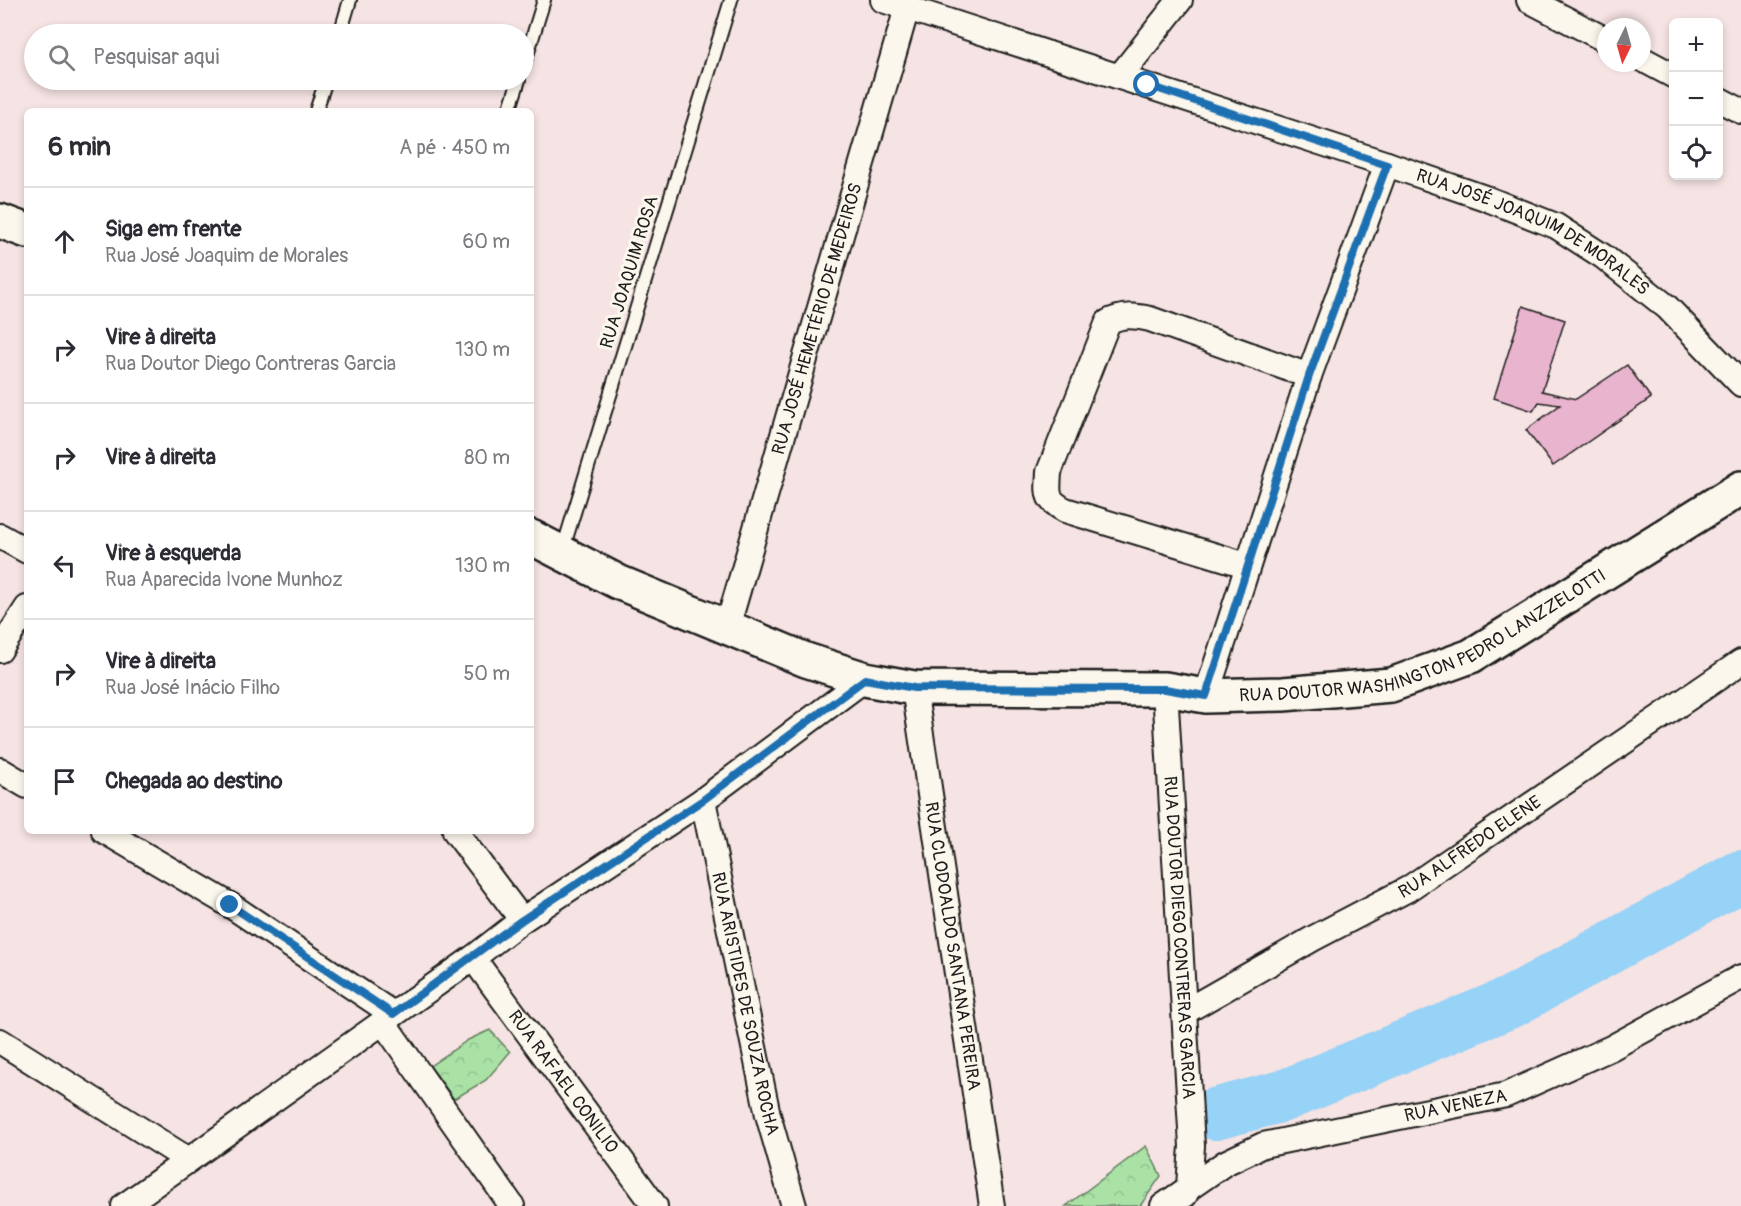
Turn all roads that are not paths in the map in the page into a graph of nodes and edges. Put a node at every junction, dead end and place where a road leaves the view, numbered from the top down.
1 (350, 0) edge
2 (544, 0) edge
3 (731, 0) edge
4 (883, 0) edge
5 (1180, 0) edge
6 (1528, 0) edge
7 (907, 8) junction
8 (343, 24) edge
9 (534, 32) edge
10 (1597, 35) edge
11 (1651, 64) edge
12 (1669, 73) edge
13 (1120, 76) junction
14 (323, 90) edge
15 (516, 90) edge
16 (1723, 101) edge
17 (317, 108) edge
18 (510, 108) edge
19 (1741, 111) edge
20 (1387, 165) junction
21 (0, 221) edge
22 (24, 230) edge
23 (1309, 376) junction
24 (1741, 384) edge
25 (1741, 488) edge
26 (0, 536) edge
27 (534, 539) edge
28 (24, 549) edge
29 (561, 555) junction
30 (1246, 565) junction
31 (24, 613) edge
32 (727, 628) junction
33 (0, 650) edge
34 (1741, 662) edge
35 (865, 679) junction
36 (914, 688) junction
37 (1165, 689) junction
38 (1206, 696) junction
39 (0, 770) edge
40 (24, 784) edge
41 (703, 800) junction
42 (109, 834) edge
43 (457, 834) edge
44 (522, 920) junction
45 (473, 958) junction
46 (1741, 977) edge
47 (1186, 1011) junction
48 (388, 1018) junction
49 (0, 1041) edge
50 (187, 1160) junction
51 (1185, 1196) edge
52 (124, 1206) edge
53 (512, 1206) edge
54 (655, 1206) edge
55 (794, 1206) edge
56 (992, 1206) edge
57 (1163, 1206) edge

1 - 8 lane
2 - 9 lane
3 - 29 lane, RUA JOAQUIM ROSA
4 - 7 street, RUA JOSÉ JOAQUIM DE MORALES
5 - 13 street
6 - 10 street
7 - 13 street, RUA JOSÉ JOAQUIM DE MORALES
7 - 32 street, RUA JOSÉ HEMETÉRIO DE MEDEIROS
11 - 12 street
13 - 20 street, RUA JOSÉ JOAQUIM DE MORALES
14 - 17 lane
15 - 18 lane
16 - 19 street
20 - 23 street
20 - 24 street, RUA JOSÉ JOAQUIM DE MORALES
21 - 22 main road
23 - 30 street
23 - 30 street
25 - 38 main road, RUA DOUTOR WASHINGTON PEDRO LANZZELOTTI
26 - 28 street
27 - 29 main road, RUA DOUTOR WASHINGTON PEDRO LANZZELOTTI
29 - 32 main road, RUA DOUTOR WASHINGTON PEDRO LANZZELOTTI
30 - 38 street
31 - 33 street
32 - 35 main road, RUA DOUTOR WASHINGTON PEDRO LANZZELOTTI
34 - 47 street, RUA ALFREDO ELENE
35 - 36 main road, RUA DOUTOR WASHINGTON PEDRO LANZZELOTTI
35 - 41 street
36 - 37 main road, RUA DOUTOR WASHINGTON PEDRO LANZZELOTTI
36 - 56 street, RUA CLODOALDO SANTANA PEREIRA
37 - 38 main road, RUA DOUTOR WASHINGTON PEDRO LANZZELOTTI
37 - 47 street, RUA DOUTOR DIEGO CONTRERAS GARCIA
39 - 40 street
41 - 44 street
41 - 55 street, RUA ARISTIDES DE SOUZA ROCHA
42 - 48 street
43 - 44 street
44 - 45 street
45 - 48 street
45 - 54 street, RUA RAFAEL CONILIO
46 - 51 street, RUA VENEZA
47 - 51 street, RUA DOUTOR DIEGO CONTRERAS GARCIA
48 - 50 street
48 - 53 street
49 - 50 street
50 - 52 street
51 - 57 street, RUA VENEZA

